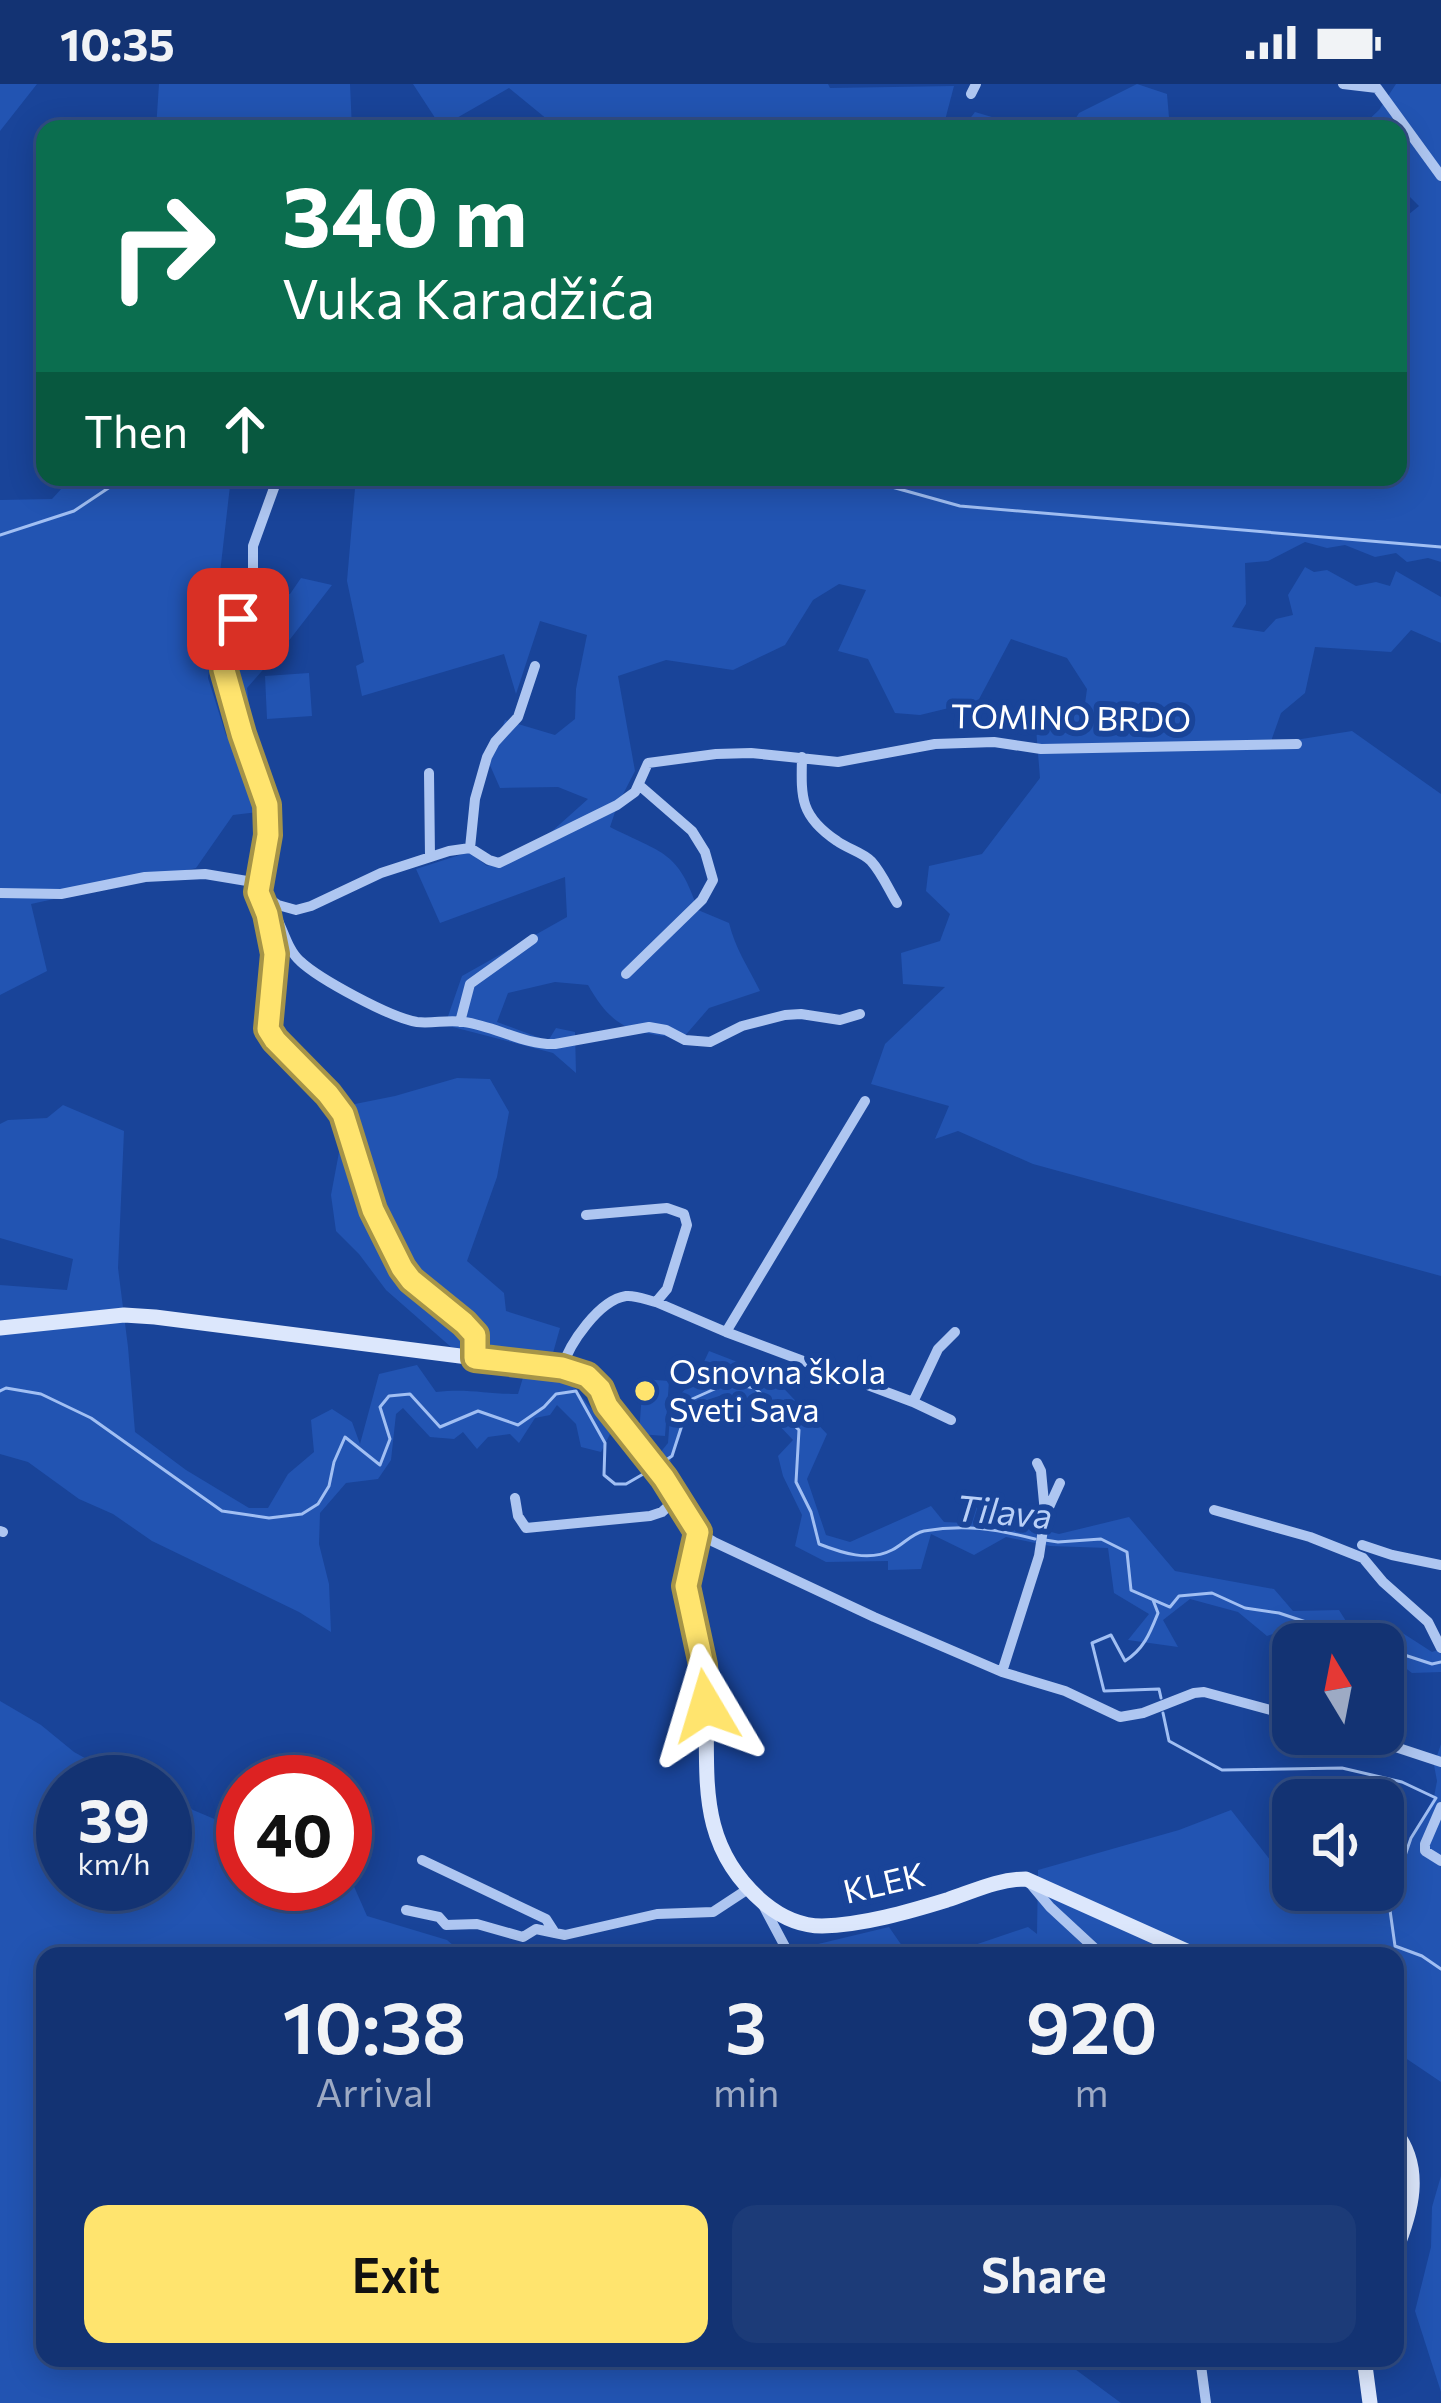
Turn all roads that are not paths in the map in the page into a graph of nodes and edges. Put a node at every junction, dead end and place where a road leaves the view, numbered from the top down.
1 (1343, 84) edge
2 (1400, 120) edge
3 (1407, 129) edge
4 (1441, 176) edge
5 (275, 486) edge
6 (535, 666) dead end
7 (1297, 744) dead end
8 (802, 757) junction
9 (429, 773) dead end
10 (639, 785) junction
11 (470, 848) junction
12 (430, 856) junction
13 (258, 892) junction
14 (0, 893) edge
15 (897, 903) dead end
16 (533, 939) dead end
17 (626, 974) dead end
18 (860, 1014) dead end
19 (460, 1022) junction
20 (865, 1101) dead end
21 (586, 1215) dead end
22 (656, 1302) junction
23 (0, 1328) edge
24 (955, 1332) dead end
25 (726, 1333) junction
26 (475, 1358) junction
27 (562, 1368) junction
28 (914, 1402) junction
29 (951, 1420) dead end
30 (1037, 1462) dead end
31 (1060, 1483) dead end
32 (515, 1498) dead end
33 (676, 1499) junction
34 (1214, 1510) dead end
35 (1045, 1516) junction
36 (698, 1532) junction
37 (1361, 1545) dead end
38 (1441, 1565) edge
39 (1441, 1648) edge
40 (1002, 1672) junction
41 (1272, 1710) edge
42 (1404, 1748) edge
43 (1440, 1758) edge
44 (1441, 1807) edge
45 (422, 1860) dead end
46 (1441, 1861) edge
47 (1026, 1879) junction
48 (754, 1894) junction
49 (406, 1910) dead end
50 (555, 1933) junction
51 (785, 1947) edge
52 (1093, 1947) edge
53 (1178, 1947) edge
54 (1404, 2146) edge
55 (1404, 2230) edge
56 (1201, 2367) edge
57 (1365, 2367) edge
58 (1206, 2403) edge
59 (1370, 2403) edge

1 - 2 street
3 - 4 street
5 - 13 street
6 - 11 street
7 - 8 street, TOMINO BRDO
8 - 10 street, TOMINO BRDO
8 - 15 street
9 - 12 street
10 - 11 street, TOMINO BRDO
10 - 17 street
11 - 12 street, TOMINO BRDO
12 - 13 street, TOMINO BRDO
13 - 14 street, TOMINO BRDO
13 - 19 street
13 - 26 street
16 - 19 street
18 - 19 street
20 - 25 street
21 - 22 street
22 - 25 street
22 - 27 street
23 - 26 street
24 - 28 street
25 - 28 street
26 - 27 street
27 - 33 street
28 - 29 street
30 - 35 street
31 - 35 street
32 - 33 street
33 - 36 street
34 - 39 street
35 - 40 street
36 - 40 street
36 - 48 street
37 - 38 street
40 - 41 street
42 - 43 street
44 - 46 street
45 - 50 street
47 - 48 street, KLEK
47 - 52 street
47 - 53 street
48 - 50 street
48 - 51 street
49 - 50 street
54 - 55 street
56 - 58 street
57 - 59 street

